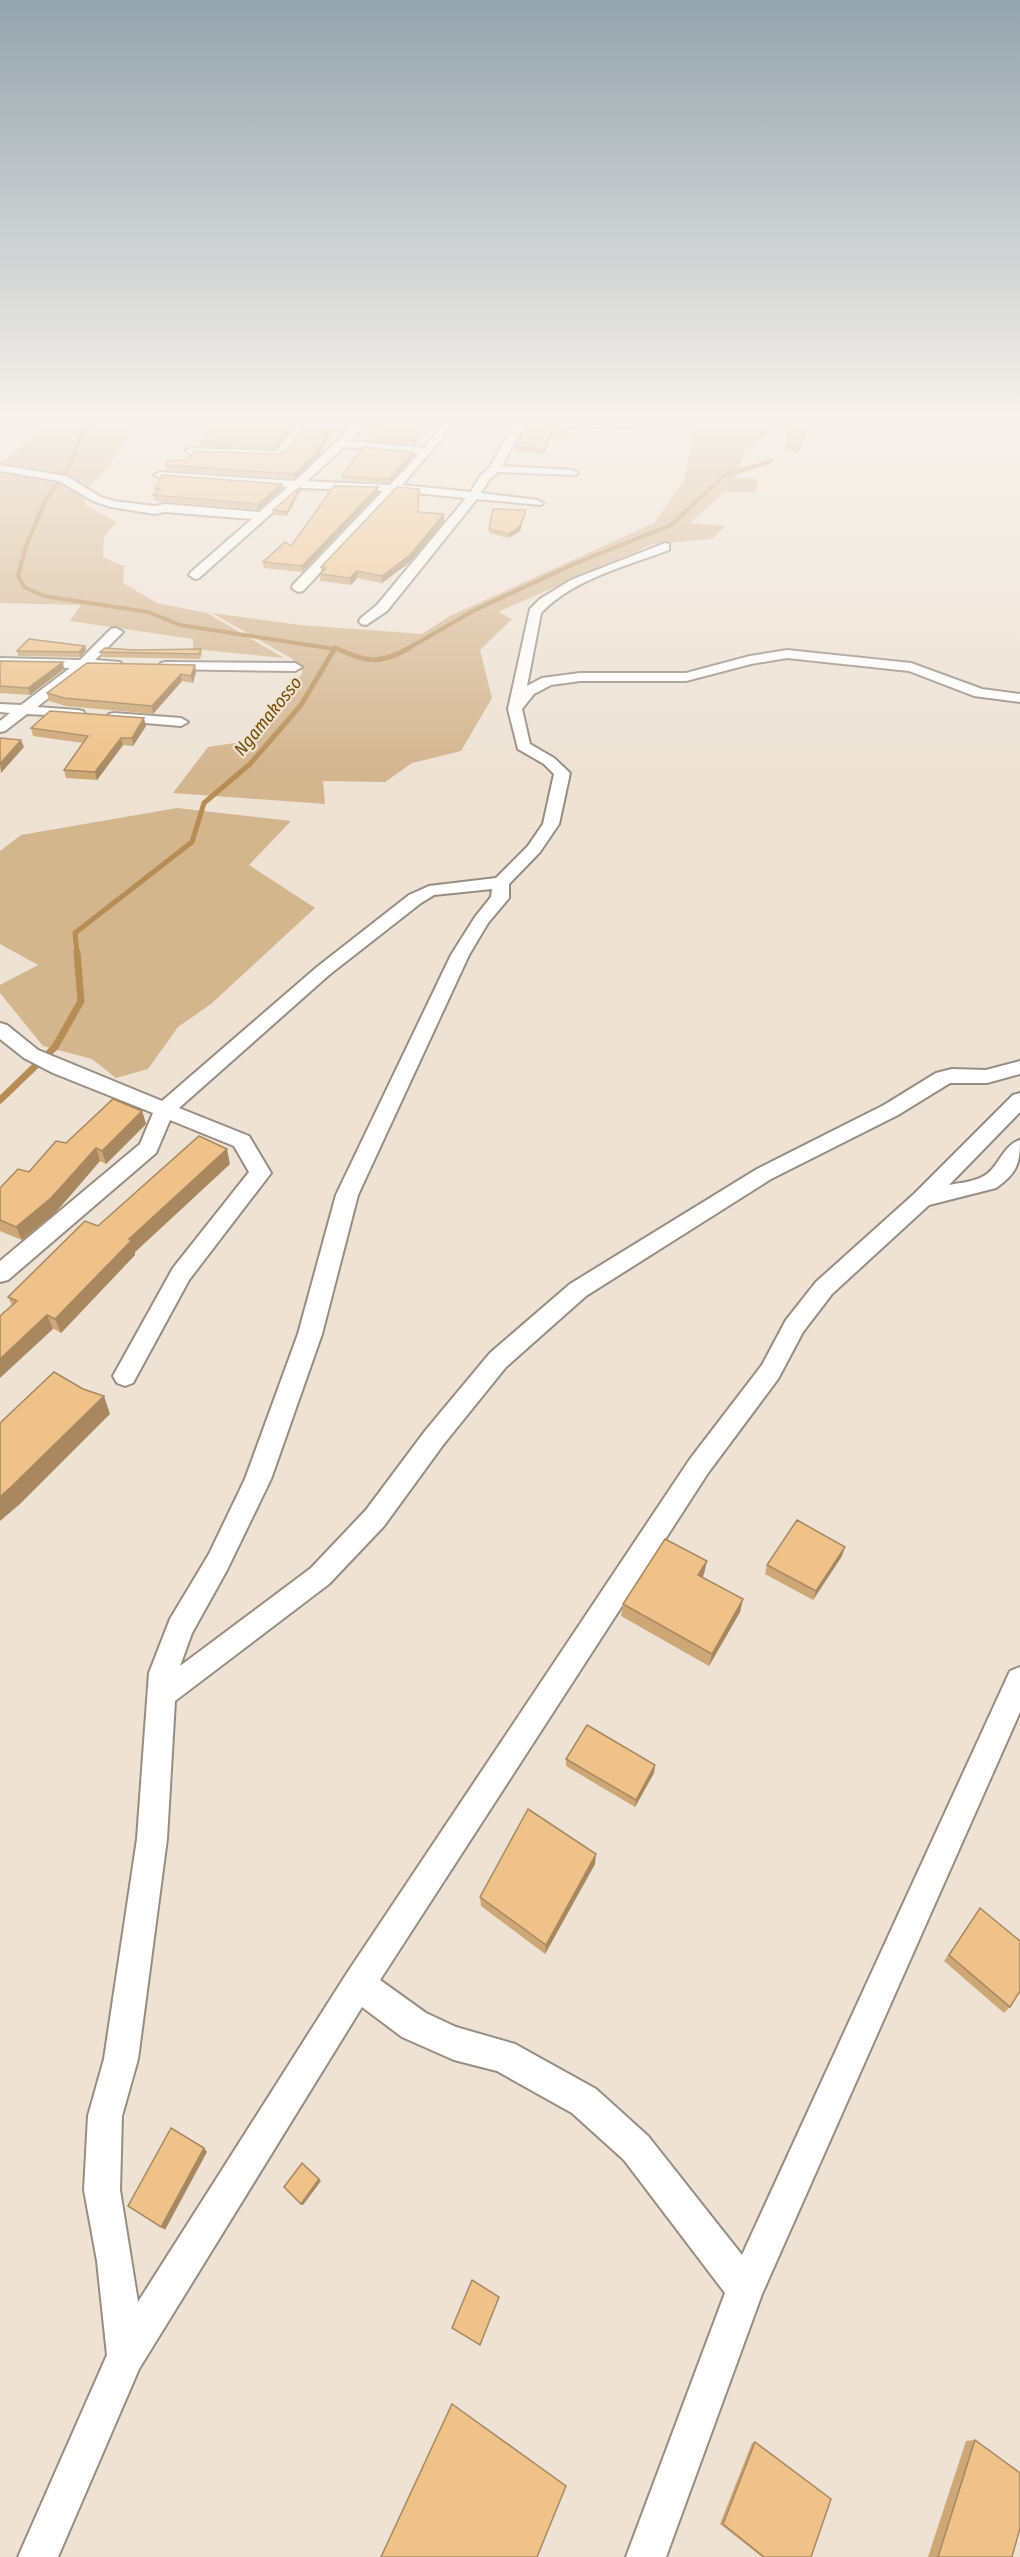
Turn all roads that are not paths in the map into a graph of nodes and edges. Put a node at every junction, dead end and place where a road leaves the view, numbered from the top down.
1 (238, 536) edge
2 (348, 536) edge
3 (441, 536) edge
4 (665, 547) dead end
5 (195, 575) dead end
6 (298, 588) dead end
7 (366, 621) dead end
8 (116, 632) dead end
9 (0, 662) edge
10 (84, 664) junction
11 (127, 665) edge
12 (149, 666) edge
13 (295, 667) dead end
14 (1020, 698) edge
15 (0, 708) edge
16 (515, 709) junction
17 (24, 710) junction
18 (181, 722) dead end
19 (0, 728) edge
20 (501, 883) junction
21 (0, 1029) edge
22 (1020, 1068) edge
23 (1020, 1100) edge
24 (164, 1110) junction
25 (1020, 1147) edge
26 (922, 1199) junction
27 (0, 1274) edge
28 (125, 1376) dead end
29 (1020, 1680) edge
30 (162, 1694) junction
31 (358, 1984) junction
32 (745, 2289) junction
33 (126, 2356) junction
34 (38, 2557) edge
35 (646, 2557) edge

1 - 5 street
2 - 6 street
3 - 7 street
4 - 16 street
8 - 10 street
9 - 10 street
10 - 11 street
10 - 17 street
12 - 13 street
14 - 16 street
15 - 17 street
16 - 20 street
17 - 18 street
17 - 19 street
20 - 24 street
20 - 30 street
21 - 24 street
22 - 30 street
23 - 26 street
24 - 27 street
24 - 28 street
25 - 26 street
26 - 31 street
29 - 32 street
30 - 33 street
31 - 32 street
31 - 33 street
32 - 35 street
33 - 34 street

